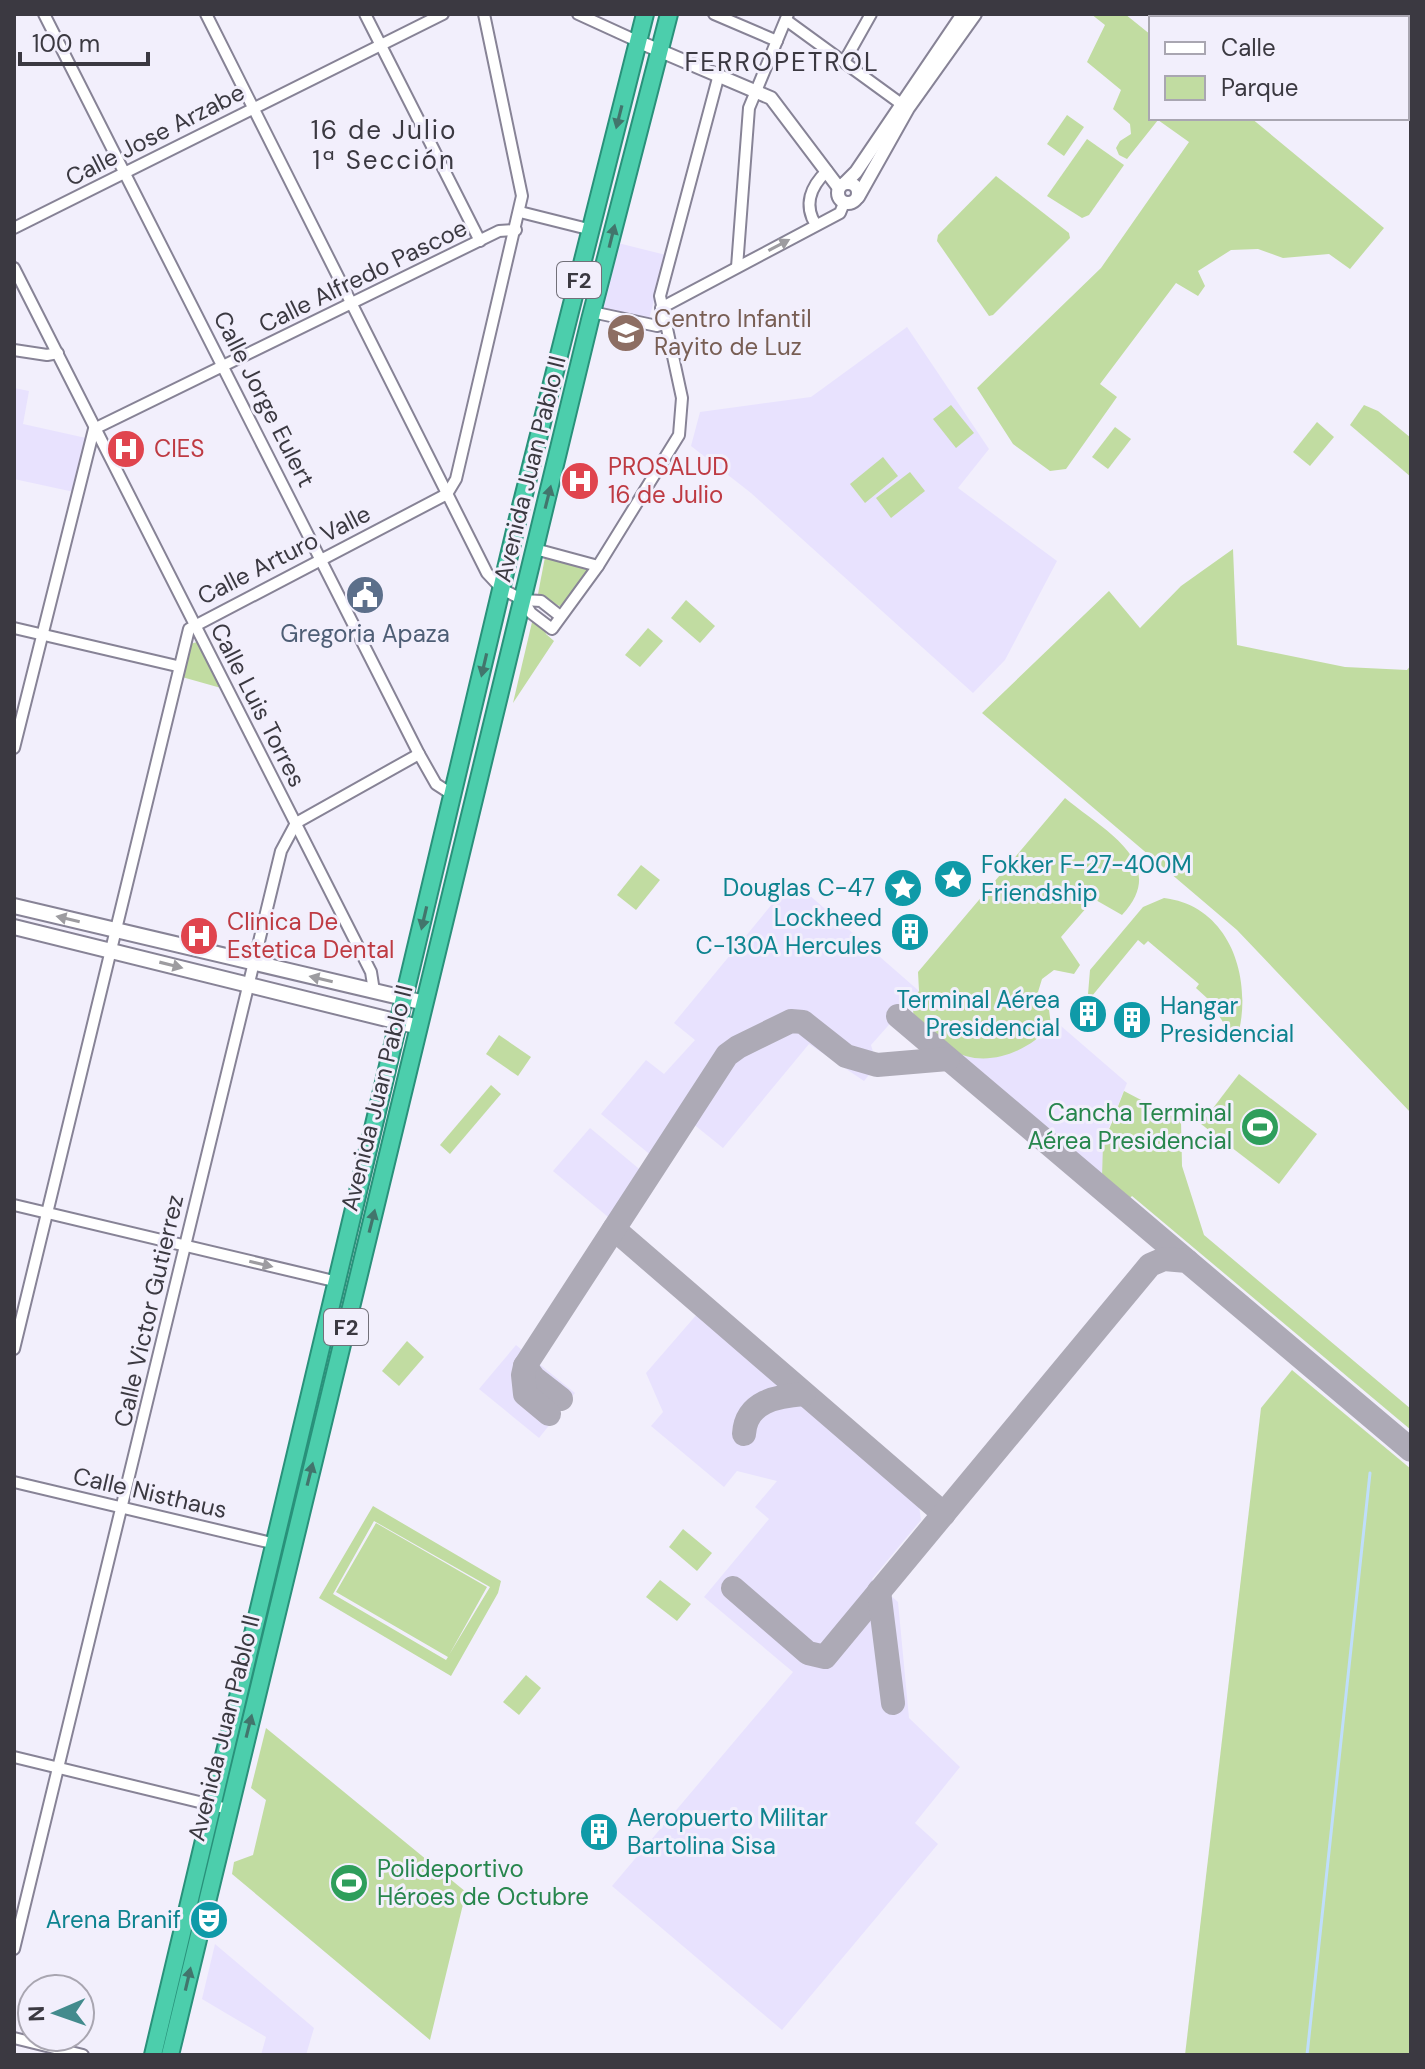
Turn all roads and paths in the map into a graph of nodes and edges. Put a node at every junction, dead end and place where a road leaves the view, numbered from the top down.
1 (44, 14) edge
2 (206, 14) edge
3 (365, 14) edge
4 (443, 14) edge
5 (484, 14) edge
6 (578, 14) edge
7 (645, 14) edge
8 (669, 14) edge
9 (714, 14) edge
10 (871, 14) edge
11 (963, 14) edge
12 (975, 14) edge
13 (787, 17) edge
14 (604, 20) edge
15 (637, 41) junction
16 (777, 41) junction
17 (381, 45) junction
18 (659, 52) junction
19 (844, 62) junction
20 (718, 78) junction
21 (753, 91) junction
22 (900, 103) junction
23 (254, 108) junction
24 (827, 171) junction
25 (124, 172) junction
26 (842, 185) junction
27 (858, 197) junction
28 (844, 203) junction
29 (520, 212) junction
30 (816, 225) junction
31 (14, 228) edge
32 (516, 230) junction
33 (592, 230) junction
34 (480, 241) junction
35 (737, 267) junction
36 (14, 268) edge
37 (353, 304) junction
38 (661, 308) junction
39 (592, 312) junction
40 (667, 323) junction
41 (14, 350) edge
42 (58, 353) junction
43 (225, 366) junction
44 (96, 427) junction
45 (447, 494) junction
46 (535, 549) junction
47 (322, 558) junction
48 (598, 566) junction
49 (502, 589) junction
50 (523, 600) junction
51 (560, 616) junction
52 (195, 624) junction
53 (14, 628) edge
54 (42, 636) junction
55 (177, 666) junction
56 (14, 748) edge
57 (419, 754) junction
58 (453, 795) junction
59 (296, 823) junction
60 (14, 906) edge
61 (14, 927) edge
62 (117, 930) junction
63 (112, 949) junction
64 (254, 963) junction
65 (249, 984) junction
66 (374, 991) junction
67 (405, 998) junction
68 (425, 1003) junction
69 (400, 1021) junction
70 (419, 1027) junction
71 (14, 1205) edge
72 (46, 1213) junction
73 (185, 1246) junction
74 (338, 1282) junction
75 (14, 1349) edge
76 (14, 1482) edge
77 (123, 1508) junction
78 (276, 1544) junction
79 (14, 1757) edge
80 (59, 1768) junction
81 (220, 1807) junction
82 (14, 1949) edge
83 (14, 2038) edge
84 (83, 2055) edge
85 (153, 2055) edge
86 (170, 2055) edge

1 - 25 street, Calle Jorge Eulert
2 - 23 street
3 - 17 street
4 - 17 street, Calle Jose Arzabe
5 - 29 street
6 - 14 street
7 - 15 highway, Avenida Juan Pablo II / F2
8 - 18 highway, Avenida Juan Pablo II / F2
9 - 16 street
10 - 19 street
11 - 22 street
12 - 27 street
13 - 16 street
13 - 19 street
14 - 15 street
15 - 18 street
15 -> 33 highway, Avenida Juan Pablo II / F2
16 - 21 street
17 - 23 street, Calle Jose Arzabe
17 - 34 street
18 - 20 street
39 -> 18 highway, Avenida Juan Pablo II / F2
19 - 22 street
20 - 21 street
20 - 38 street
21 - 24 street
21 - 35 street
22 - 26 street
23 - 25 street, Calle Jose Arzabe
23 - 37 street
24 - 26 street
24 - 30 street
25 - 31 street, Calle Jose Arzabe
25 - 43 street, Calle Jorge Eulert
26 - 27 street
26 - 28 street
27 - 28 street
28 - 30 street
29 - 32 street
29 - 33 street
35 -> 30 street
32 - 34 street, Calle Alfredo Pascoe
32 - 45 street
33 - 49 highway, Avenida Juan Pablo II / F2
34 - 37 street, Calle Alfredo Pascoe
35 - 38 street
36 - 42 street, Calle Luis Torres
37 - 43 street, Calle Alfredo Pascoe
37 - 45 street
38 - 40 street
39 - 40 street
46 -> 39 highway, Avenida Juan Pablo II / F2
40 - 48 street
41 - 42 street
42 - 44 street, Calle Luis Torres
43 - 44 street, Calle Alfredo Pascoe
43 - 47 street, Calle Jorge Eulert
44 - 52 street, Calle Luis Torres
44 - 54 street
45 - 47 street, Calle Arturo Valle
45 - 49 street
46 - 48 street
46 - 50 highway, Avenida Juan Pablo II / F2
47 - 52 street, Calle Arturo Valle
47 - 57 street, Calle Jorge Eulert
48 - 51 street
49 - 50 street
49 -> 58 highway, Avenida Juan Pablo II / F2
50 - 51 street
50 - 51 street
50 - 68 highway, Avenida Juan Pablo II / F2
52 - 55 street, Calle Arturo Valle
52 - 59 street, Calle Luis Torres
53 - 54 street
54 - 55 street
54 - 56 street
55 - 62 street, Calle Arturo Valle
57 - 58 street, Calle Jorge Eulert
57 - 59 street
58 -> 67 highway, Avenida Juan Pablo II / F2
59 - 64 street, Calle Victor Gutierrez
59 - 66 street, Calle Luis Torres
62 -> 60 main road
61 - 63 main road
62 - 63 street, Calle Arturo Valle
62 - 64 main road
63 -> 65 main road
63 - 72 street, Calle Arturo Valle
64 - 65 street, Calle Victor Gutierrez
66 -> 64 main road
65 - 69 main road
65 - 73 street, Calle Victor Gutierrez
66 - 67 main road
67 - 68 main road
67 - 69 highway, Avenida Juan Pablo II / F2
68 - 70 highway, Avenida Juan Pablo II / F2
69 - 70 main road
69 - 74 highway, Avenida Juan Pablo II / F2
81 -> 70 highway, Avenida Juan Pablo II / F2
71 - 72 street
72 - 73 street
72 - 75 street, Calle Arturo Valle
73 -> 74 street
73 - 77 street, Calle Victor Gutierrez
74 - 78 highway, Avenida Juan Pablo II / F2
76 - 77 street, Calle Nisthaus
77 - 78 street, Calle Nisthaus
77 - 80 street, Calle Victor Gutierrez
78 - 81 highway, Avenida Juan Pablo II / F2
79 - 80 street
80 - 81 street
80 - 82 street, Calle Victor Gutierrez
81 - 85 highway, Avenida Juan Pablo II / F2
86 -> 81 highway, Avenida Juan Pablo II / F2
83 - 84 street

